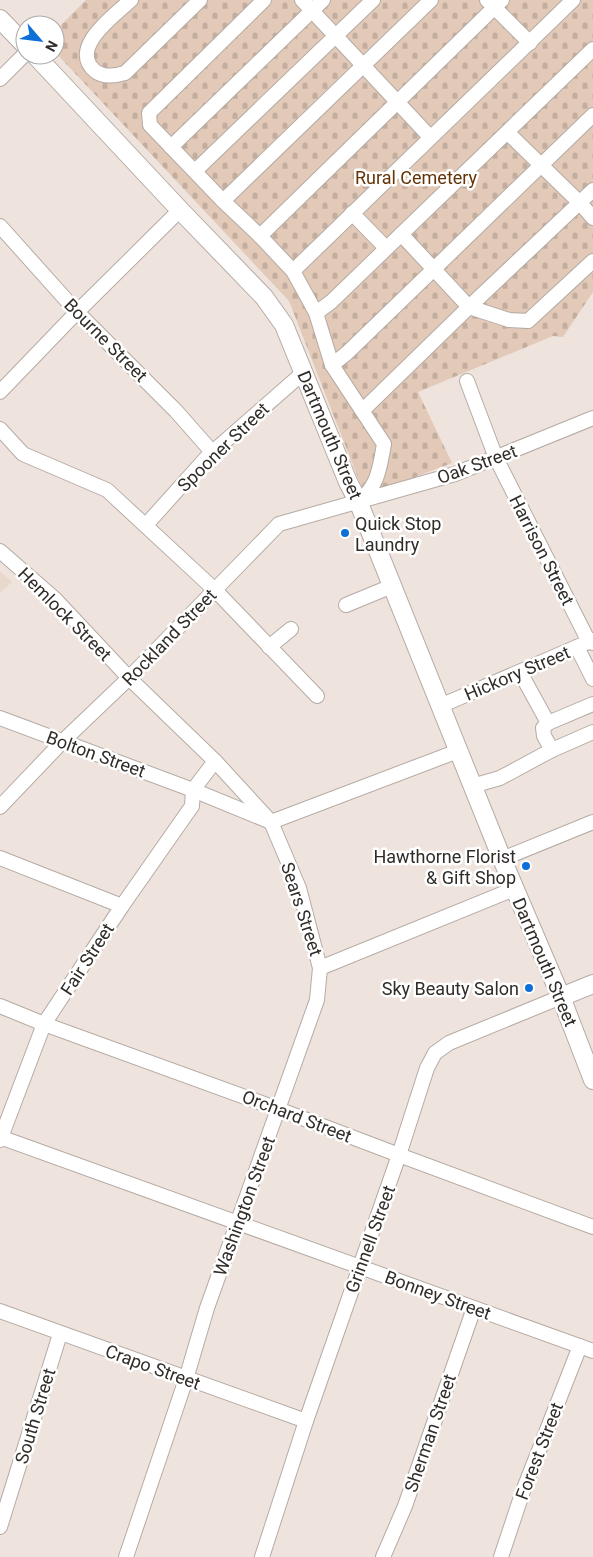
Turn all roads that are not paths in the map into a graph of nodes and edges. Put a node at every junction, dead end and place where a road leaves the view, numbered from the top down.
1 (131, 0) edge
2 (200, 0) edge
3 (264, 0) edge
4 (302, 0) edge
5 (323, 0) edge
6 (373, 0) edge
7 (431, 0) edge
8 (573, 0) edge
9 (494, 2) edge
10 (312, 11) junction
11 (0, 19) edge
12 (15, 35) edge
13 (336, 37) junction
14 (530, 43) junction
15 (593, 49) edge
16 (15, 64) edge
17 (43, 65) edge
18 (363, 66) junction
19 (0, 79) edge
20 (398, 102) junction
21 (593, 115) edge
22 (508, 133) junction
23 (430, 136) junction
24 (171, 147) junction
25 (541, 166) junction
26 (195, 171) junction
27 (593, 190) edge
28 (223, 201) junction
29 (580, 203) junction
30 (180, 210) junction
31 (352, 213) junction
32 (593, 218) edge
33 (0, 226) edge
34 (401, 234) junction
35 (260, 236) junction
36 (386, 248) junction
37 (593, 261) edge
38 (434, 269) junction
39 (293, 271) junction
40 (469, 307) junction
41 (77, 312) junction
42 (316, 313) junction
43 (332, 365) junction
44 (304, 372) junction
45 (467, 381) dead end
46 (0, 392) edge
47 (363, 410) junction
48 (593, 418) edge
49 (0, 429) edge
50 (212, 453) junction
51 (496, 458) junction
52 (358, 502) junction
53 (146, 525) junction
54 (0, 551) edge
55 (392, 586) junction
56 (215, 590) junction
57 (346, 605) dead end
58 (291, 629) dead end
59 (588, 643) edge
60 (269, 647) junction
61 (520, 672) junction
62 (129, 678) junction
63 (593, 679) edge
64 (317, 696) dead end
65 (593, 704) edge
66 (440, 706) junction
67 (0, 718) edge
68 (548, 723) junction
69 (593, 732) edge
70 (62, 742) junction
71 (552, 750) junction
72 (458, 751) junction
73 (215, 761) junction
74 (472, 786) junction
75 (193, 790) junction
76 (0, 807) edge
77 (271, 822) junction
78 (593, 822) edge
79 (0, 858) edge
80 (502, 859) junction
81 (514, 889) junction
82 (122, 906) junction
83 (320, 968) junction
84 (593, 984) edge
85 (561, 997) junction
86 (0, 1006) edge
87 (44, 1024) junction
88 (593, 1080) edge
89 (278, 1109) junction
90 (0, 1139) edge
91 (399, 1156) junction
92 (239, 1223) junction
93 (593, 1227) edge
94 (359, 1267) junction
95 (474, 1308) junction
96 (0, 1311) edge
97 (60, 1334) junction
98 (586, 1349) edge
99 (186, 1379) junction
100 (306, 1421) junction
101 (0, 1526) edge
102 (126, 1557) edge
103 (262, 1557) edge
104 (383, 1557) edge
105 (501, 1557) edge

1 - 2 street
3 - 24 street
4 - 10 street
5 - 10 street
6 - 13 street
7 - 18 street
8 - 14 street
9 - 14 street
9 - 20 street
10 - 13 street
10 - 24 street
11 - 12 main road
13 - 18 street
13 - 26 street
14 - 23 street
15 - 22 street
16 - 19 street
17 - 30 main road, Dartmouth Street
18 - 20 street
18 - 28 street
20 - 23 street
20 - 35 street
21 - 25 street
22 - 25 street
22 - 34 street
23 - 31 street
24 - 26 street
25 - 29 street
25 - 38 street
26 - 28 street
27 - 29 street
28 - 35 street
29 - 32 street
29 - 40 street
30 - 41 street
30 - 44 main road, Dartmouth Street
31 - 36 street
31 - 39 street
33 - 41 street, Bourne Street
34 - 36 street
34 - 38 street
35 - 39 street
36 - 42 street
37 - 40 street
38 - 40 street
38 - 43 street
39 - 42 street
40 - 47 street
41 - 46 street
41 - 50 street, Bourne Street
42 - 43 street
43 - 47 street
44 - 50 street, Spooner Street
44 - 52 main road, Dartmouth Street
45 - 51 street, Harrison Street
47 - 52 street
48 - 51 street, Oak Street
49 - 53 street
50 - 53 street, Spooner Street
51 - 52 street, Oak Street
51 - 59 street, Harrison Street
52 - 55 main road, Dartmouth Street
52 - 56 street, Rockland Street
53 - 56 street
54 - 62 street, Hemlock Street
55 - 57 street
55 - 66 main road, Dartmouth Street
56 - 60 street
56 - 62 street, Rockland Street
58 - 60 street
59 - 61 street, Hickory Street
59 - 63 street, Harrison Street
60 - 64 street
61 - 66 street, Hickory Street
61 - 68 street
62 - 70 street, Rockland Street
62 - 73 street, Hemlock Street
65 - 68 street
66 - 72 main road, Dartmouth Street
67 - 70 street, Bolton Street
68 - 71 street
69 - 71 street
70 - 75 street, Bolton Street
70 - 76 street, Rockland Street
71 - 74 street
72 - 74 main road, Dartmouth Street
72 - 77 street
73 - 75 street, Fair Street
73 - 77 street
74 - 80 main road, Dartmouth Street
75 - 77 street
75 - 82 street, Fair Street
77 - 83 street, Sears Street
78 - 80 street
79 - 82 street
80 - 81 main road, Dartmouth Street
81 - 83 street
81 - 85 main road, Dartmouth Street
82 - 87 street, Fair Street
83 - 89 street, Washington Street
84 - 85 main road
85 - 88 main road, Dartmouth Street
85 - 91 street, Grinnell Street
86 - 87 street, Orchard Street
87 - 89 street, Orchard Street
87 - 90 street, Fair Street
89 - 91 street, Orchard Street
89 - 92 street, Washington Street
90 - 92 street, Bonney Street
91 - 93 street, Orchard Street
91 - 94 street, Grinnell Street
92 - 94 street, Bonney Street
92 - 99 street, Washington Street
94 - 95 street, Bonney Street
94 - 100 street, Grinnell Street
95 - 98 street, Bonney Street
95 - 104 street, Sherman Street
96 - 97 street, Crapo Street
97 - 99 street, Crapo Street
97 - 101 street, South Street
98 - 105 street, Forest Street
99 - 100 street, Crapo Street
99 - 102 street, Washington Street
100 - 103 street, Grinnell Street

